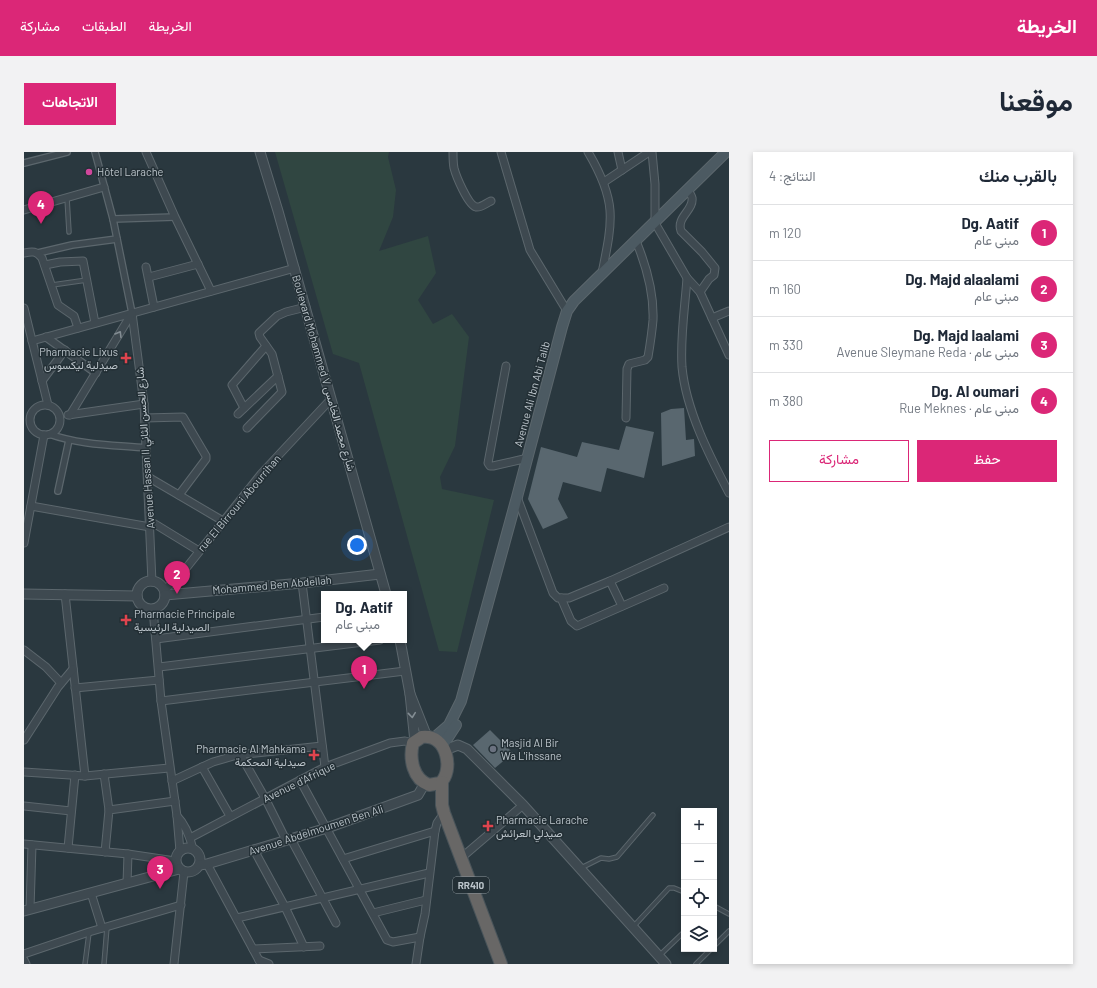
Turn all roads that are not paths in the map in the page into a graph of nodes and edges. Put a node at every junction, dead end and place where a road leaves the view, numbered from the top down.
1 (67, 152) edge
2 (95, 152) edge
3 (146, 152) edge
4 (260, 152) edge
5 (453, 152) edge
6 (501, 152) edge
7 (588, 152) edge
8 (618, 152) edge
9 (649, 152) edge
10 (652, 152) edge
11 (726, 152) edge
12 (24, 164) edge
13 (622, 170) junction
14 (604, 182) junction
15 (104, 187) junction
16 (688, 190) junction
17 (67, 198) junction
18 (491, 201) dead end
19 (24, 210) edge
20 (175, 217) junction
21 (113, 219) junction
22 (655, 223) junction
23 (69, 232) dead end
24 (117, 238) junction
25 (636, 241) junction
26 (24, 253) edge
27 (38, 253) junction
28 (198, 264) junction
29 (45, 265) junction
30 (146, 267) dead end
31 (294, 268) junction
32 (601, 275) junction
33 (149, 277) junction
34 (687, 278) junction
35 (87, 280) junction
36 (52, 285) junction
37 (211, 291) junction
38 (700, 292) junction
39 (154, 307) junction
40 (306, 307) junction
41 (24, 308) edge
42 (567, 311) junction
43 (729, 312) edge
44 (132, 313) junction
45 (712, 318) junction
46 (95, 323) junction
47 (78, 328) junction
48 (46, 337) junction
49 (32, 341) junction
50 (266, 346) junction
51 (65, 350) junction
52 (728, 351) edge
53 (506, 366) dead end
54 (96, 372) junction
55 (278, 376) junction
56 (42, 381) junction
57 (331, 399) junction
58 (144, 404) junction
59 (48, 405) junction
60 (244, 408) junction
61 (238, 414) dead end
62 (70, 415) junction
63 (27, 417) edge
64 (60, 417) junction
65 (145, 418) junction
66 (626, 418) dead end
67 (247, 428) dead end
68 (47, 434) junction
69 (69, 440) junction
70 (146, 448) junction
71 (528, 458) junction
72 (148, 477) junction
73 (58, 492) dead end
74 (729, 493) edge
75 (179, 495) junction
76 (517, 497) junction
77 (31, 506) junction
78 (223, 521) junction
79 (150, 524) junction
80 (729, 527) edge
81 (24, 543) edge
82 (200, 551) junction
83 (380, 574) junction
84 (610, 581) junction
85 (152, 582) junction
86 (302, 583) junction
87 (664, 588) dead end
88 (385, 591) edge
89 (164, 593) junction
90 (24, 594) edge
91 (65, 594) junction
92 (137, 596) junction
93 (561, 598) junction
94 (622, 606) junction
95 (154, 609) junction
96 (321, 618) edge
97 (306, 620) junction
98 (156, 639) junction
99 (354, 643) edge
100 (401, 643) edge
101 (310, 648) junction
102 (24, 650) edge
103 (159, 667) junction
104 (73, 669) junction
105 (406, 671) junction
106 (159, 680) junction
107 (61, 683) junction
108 (313, 683) junction
109 (75, 688) junction
110 (410, 694) junction
111 (161, 701) junction
112 (24, 740) edge
113 (437, 742) junction
114 (414, 743) junction
115 (322, 746) junction
116 (240, 754) junction
117 (202, 767) junction
118 (325, 767) junction
119 (170, 768) junction
120 (24, 772) edge
121 (104, 774) junction
122 (75, 775) junction
123 (85, 776) junction
124 (300, 780) junction
125 (172, 781) junction
126 (442, 782) junction
127 (425, 783) junction
128 (265, 798) junction
129 (175, 801) junction
130 (523, 805) junction
131 (24, 806) edge
132 (443, 809) junction
133 (109, 810) junction
134 (71, 811) junction
135 (653, 815) dead end
136 (177, 816) junction
137 (230, 816) junction
138 (327, 828) junction
139 (435, 831) junction
140 (190, 838) junction
141 (288, 840) junction
142 (24, 844) edge
143 (32, 845) junction
144 (68, 848) junction
145 (193, 849) junction
146 (254, 850) junction
147 (180, 851) junction
148 (104, 852) junction
149 (128, 854) junction
150 (461, 858) junction
151 (344, 859) junction
152 (203, 864) junction
153 (179, 867) junction
154 (580, 868) junction
155 (429, 873) junction
156 (127, 883) junction
157 (360, 889) junction
158 (681, 891) edge
159 (91, 893) junction
160 (323, 898) junction
161 (426, 900) junction
162 (181, 904) junction
163 (285, 907) junction
164 (717, 908) edge
165 (27, 910) edge
166 (373, 913) junction
167 (729, 914) edge
168 (237, 918) junction
169 (336, 923) dead end
170 (104, 927) junction
171 (633, 927) junction
172 (729, 931) edge
173 (89, 932) junction
174 (681, 935) edge
175 (420, 937) junction
176 (717, 943) edge
177 (320, 946) dead end
178 (304, 947) junction
179 (253, 949) junction
180 (708, 952) edge
181 (24, 954) edge
182 (659, 956) junction
183 (24, 960) edge
184 (260, 962) edge
185 (26, 964) edge
186 (85, 964) edge
187 (104, 964) edge
188 (174, 964) edge
189 (269, 964) edge
190 (416, 964) edge
191 (501, 964) edge
192 (666, 964) edge
193 (696, 964) edge

1 - 12 street
2 - 15 street, Avenue Hassan II شارع الحسن الثاني
3 - 20 street
4 - 31 street, Boulevard Mohammed V شارع محمد الخامس
5 - 18 street
6 - 42 street
7 - 14 street
8 - 13 street
9 - 13 street
10 - 22 street
11 - 16 main road, Avenue Ali Ibn Abi Talib
13 - 14 street
14 - 32 street
15 - 17 street
15 - 21 street, Avenue Hassan II شارع الحسن الثاني
16 - 22 main road, Avenue Ali Ibn Abi Talib
16 - 38 street
17 - 19 street
17 - 23 lane
20 - 21 street
20 - 28 street
21 - 24 street, Avenue Hassan II شارع الحسن الثاني
22 - 25 main road, Avenue Ali Ibn Abi Talib
22 - 34 street
24 - 27 street
24 - 44 street, Avenue Hassan II شارع الحسن الثاني
25 - 32 main road, Avenue Ali Ibn Abi Talib
25 - 66 street
26 - 27 street
27 - 29 street
28 - 33 street
28 - 37 street
29 - 35 street
29 - 36 street
30 - 33 street
31 - 37 street
31 - 40 street, Boulevard Mohammed V شارع محمد الخامس
32 - 42 main road, Avenue Ali Ibn Abi Talib
33 - 39 street
34 - 38 street
34 - 74 street
35 - 36 lane
35 - 46 street
36 - 47 street
37 - 39 street
38 - 45 street
39 - 44 street
40 - 50 street
40 - 57 street, Boulevard Mohammed V شارع محمد الخامس
41 - 49 street
42 - 71 main road, Avenue Ali Ibn Abi Talib
43 - 45 street
44 - 46 street
54 -> 44 street
44 - 58 street, Avenue Hassan II شارع الحسن الثاني
45 - 52 street
46 - 47 street
47 - 48 street
48 - 49 street
48 - 51 street
49 - 56 street
50 - 55 street
50 - 60 street
51 - 54 street
51 - 56 street
53 - 71 street
54 - 62 street
55 - 60 street
55 - 67 street
56 - 59 street
57 - 78 street, rue El Birrouni Abourrihan
57 - 83 street, Boulevard Mohammed V شارع محمد الخامس
58 - 62 street
58 - 65 street, Avenue Hassan II شارع الحسن الثاني
59 - 63 street
59 - 64 street
60 - 61 street
62 - 64 street
63 - 68 street
64 - 68 street
65 - 70 street, Avenue Hassan II شارع الحسن الثاني
65 - 75 street
68 - 69 street
68 - 77 street
69 - 70 street
69 - 73 street
70 - 72 street, Avenue Hassan II شارع الحسن الثاني
71 - 76 main road, Avenue Ali Ibn Abi Talib
72 - 75 street
72 - 79 street, Avenue Hassan II شارع الحسن الثاني
75 - 78 street
76 - 93 street
76 - 113 main road, Avenue Ali Ibn Abi Talib
77 - 79 street
77 - 81 street
78 - 82 street, rue El Birrouni Abourrihan
79 - 82 street
79 - 85 street, Avenue Hassan II شارع الحسن الثاني
80 - 84 street
82 - 89 street, rue El Birrouni Abourrihan
83 - 86 street, Mohammed Ben Abdellah
83 - 88 street, Boulevard Mohammed V شارع محمد الخامس
84 - 93 street
84 - 94 street
85 - 89 street
85 - 92 street
86 - 89 street, Mohammed Ben Abdellah
86 - 97 street
87 - 94 street
89 - 95 street
90 - 91 street
91 - 92 street
91 - 104 street
92 - 95 street
93 - 94 street
95 - 98 street
96 - 97 street
97 - 98 street
97 - 101 street
98 - 103 street
99 - 101 street
100 - 105 street
101 - 103 street
101 - 108 street
102 - 107 street
103 - 106 street
104 - 107 street
104 - 109 street
105 - 108 street
105 - 110 street
106 - 109 street
106 - 111 street
107 - 112 street
108 - 111 street
108 - 115 street
109 - 123 street
110 - 113 street
110 -> 114 street
111 - 119 street
113 - 114 highway
113 - 126 highway, RR410
113 - 130 street
114 - 118 street, Avenue d'Afrique
114 - 127 highway, RR410
115 - 116 street
115 - 118 street
116 - 117 street
116 - 128 street
117 - 125 street
117 - 137 street
118 - 124 street, Avenue d'Afrique
119 - 121 street
119 - 125 street
120 - 122 street
121 - 123 street
121 - 133 street
122 - 123 street
122 - 134 street
124 - 128 street, Avenue d'Afrique
124 - 138 street
125 - 129 street
126 - 127 highway
126 - 132 highway, RR410
127 - 132 highway, RR410
127 - 138 street, Avenue Abdelmoumen Ben Ali
128 - 137 street, Avenue d'Afrique
128 - 141 street
129 - 133 street
129 - 136 street
130 - 150 street
130 - 154 street
131 - 134 street
132 - 139 street
132 - 150 highway, RR410
133 - 148 street
134 - 144 street
135 - 154 lane
136 - 140 street
136 - 147 street
137 - 140 street, Avenue d'Afrique
138 - 141 street, Avenue Abdelmoumen Ben Ali
138 - 151 street
139 - 151 street
139 - 155 street
140 - 145 street
141 - 146 street, Avenue Abdelmoumen Ben Ali
141 - 160 street
142 - 143 street
143 - 144 street
143 - 165 street
144 - 148 street
145 - 147 street
145 - 152 street
146 - 152 street, Avenue Abdelmoumen Ben Ali
146 - 163 street
147 - 153 street
148 - 149 street
149 - 153 street
149 - 156 street
150 - 191 highway, RR410
151 - 157 street
152 - 153 street, Avenue Abdelmoumen Ben Ali
152 - 168 street
153 - 156 street, Avenue Abdelmoumen Ben Ali
153 - 162 street
154 - 171 street
155 - 157 street
155 - 161 street
156 - 159 street, Avenue Abdelmoumen Ben Ali
157 - 160 street
157 - 166 street
158 - 171 lane
159 - 165 street, Avenue Abdelmoumen Ben Ali
159 - 170 street
160 - 163 street
160 - 169 street
161 - 166 street
161 - 175 street
162 - 170 street
162 - 188 street
163 - 168 street
163 - 178 street
164 - 167 lane
166 - 175 street
168 - 179 street
170 - 173 street
170 - 187 lane
171 - 182 street
172 - 176 lane
173 - 181 street
173 - 186 lane
174 - 182 lane
175 - 190 street
177 - 178 street
178 - 179 street
179 - 184 street
180 - 193 lane
182 - 192 street
183 - 185 street
184 - 189 street

